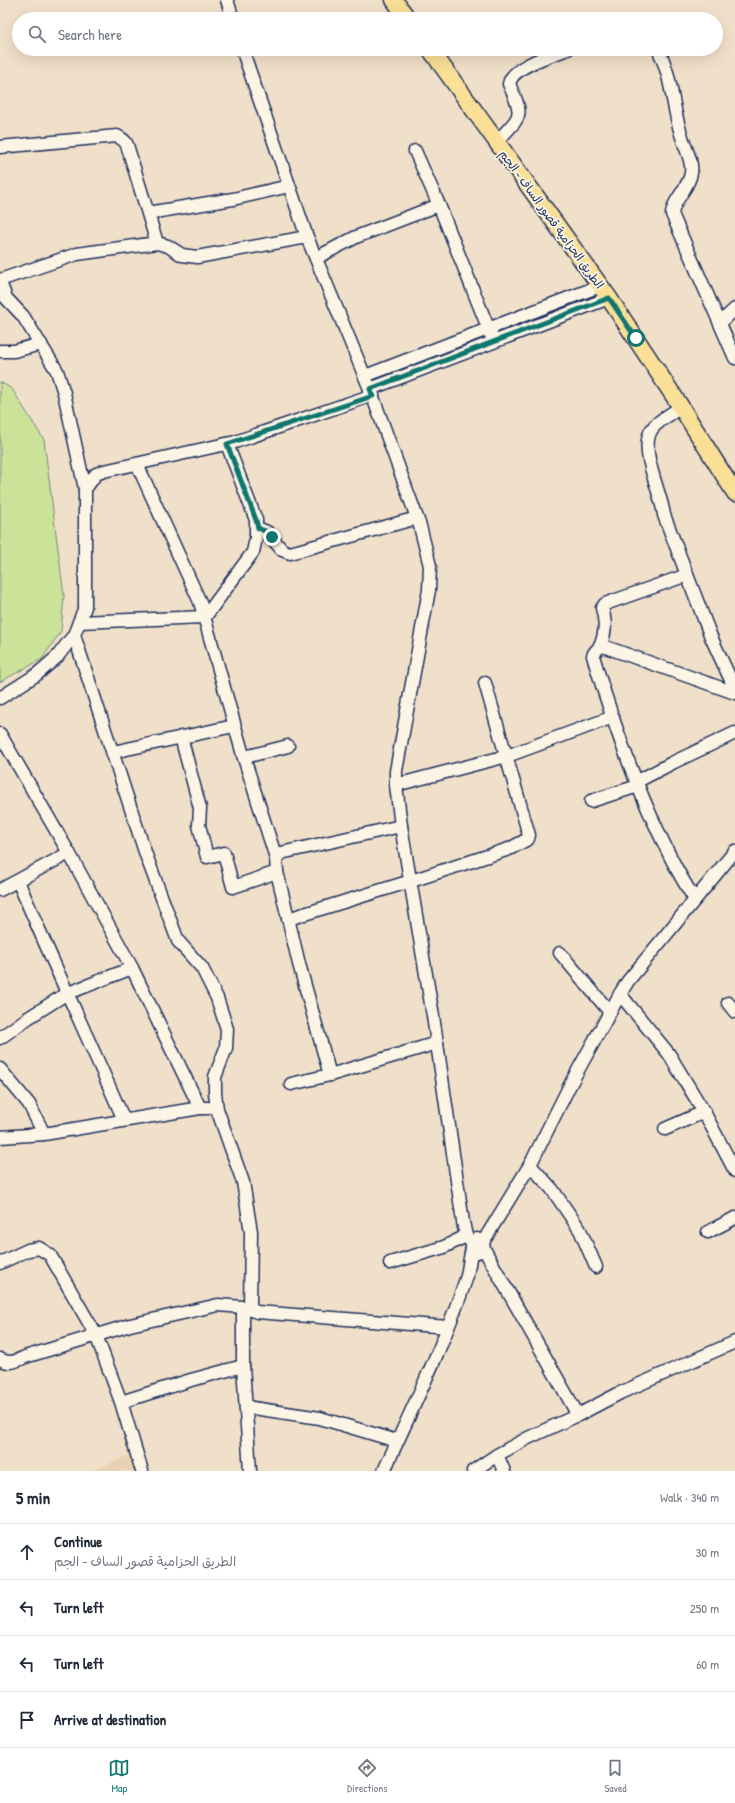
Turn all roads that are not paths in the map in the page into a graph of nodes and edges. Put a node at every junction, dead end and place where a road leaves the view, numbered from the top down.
1 (227, 0) edge
2 (394, 0) edge
3 (231, 12) edge
4 (403, 12) edge
5 (244, 56) edge
6 (435, 56) edge
7 (551, 56) edge
8 (662, 56) edge
9 (497, 142) junction
10 (0, 147) edge
11 (416, 151) dead end
12 (288, 186) junction
13 (439, 205) junction
14 (148, 213) junction
15 (306, 237) junction
16 (158, 243) junction
17 (316, 258) junction
18 (0, 281) edge
19 (605, 292) junction
20 (735, 309) edge
21 (720, 322) junction
22 (488, 328) junction
23 (493, 342) junction
24 (41, 344) junction
25 (0, 351) edge
26 (735, 358) edge
27 (365, 376) junction
28 (372, 392) junction
29 (682, 407) junction
30 (227, 444) junction
31 (137, 464) junction
32 (85, 489) junction
33 (735, 493) edge
34 (417, 518) junction
35 (258, 528) junction
36 (687, 575) junction
37 (205, 617) junction
38 (79, 622) junction
39 (74, 635) junction
40 (600, 645) junction
41 (485, 683) dead end
42 (735, 690) edge
43 (735, 693) edge
44 (0, 698) edge
45 (613, 717) junction
46 (234, 726) junction
47 (735, 733) edge
48 (0, 734) edge
49 (181, 737) junction
50 (288, 746) dead end
51 (113, 752) junction
52 (243, 755) junction
53 (507, 756) junction
54 (637, 784) junction
55 (396, 785) junction
56 (590, 801) dead end
57 (401, 826) junction
58 (735, 850) edge
59 (69, 853) junction
60 (276, 858) junction
61 (277, 872) junction
62 (18, 881) junction
63 (411, 881) junction
64 (0, 890) edge
65 (694, 898) junction
66 (288, 919) junction
67 (560, 953) dead end
68 (132, 968) junction
69 (66, 994) junction
70 (620, 994) junction
71 (609, 1011) junction
72 (0, 1038) edge
73 (437, 1043) junction
74 (0, 1069) edge
75 (330, 1075) junction
76 (291, 1084) dead end
77 (200, 1108) junction
78 (217, 1109) junction
79 (704, 1112) junction
80 (124, 1120) junction
81 (665, 1129) dead end
82 (44, 1134) junction
83 (0, 1137) edge
84 (530, 1166) junction
85 (735, 1171) edge
86 (735, 1218) edge
87 (708, 1232) dead end
88 (477, 1245) junction
89 (0, 1263) edge
90 (390, 1263) dead end
91 (596, 1267) dead end
92 (246, 1308) junction
93 (448, 1327) junction
94 (96, 1335) junction
95 (735, 1342) edge
96 (0, 1359) edge
97 (243, 1366) junction
98 (121, 1402) junction
99 (246, 1407) junction
100 (578, 1415) junction
101 (397, 1441) junction
102 (496, 1455) junction
103 (142, 1471) edge
104 (250, 1471) edge
105 (384, 1471) edge
106 (473, 1471) edge
107 (504, 1471) edge

1 - 3 street
2 - 4 main road
5 - 12 street
6 - 9 main road, الطريق الحزامية قصور الساف - الجم
7 - 9 street
8 - 21 street
9 - 19 main road, الطريق الحزامية قصور الساف - الجم
10 - 14 street
11 - 13 street
12 - 14 street
12 - 15 street
13 - 17 street
13 - 22 street
14 - 16 street
15 - 16 street
15 - 17 street
16 - 18 street
17 - 27 street
18 - 24 street
19 - 22 street
19 - 23 street
19 - 29 main road, الطريق الحزامية قصور الساف - الجم
20 - 21 street
21 - 26 street
22 - 23 street
22 - 27 street
23 - 28 street
24 - 25 street
24 - 32 street
27 - 28 street
28 - 30 street
28 - 34 street
29 - 33 main road, الطريق الحزامية قصور الساف - الجم
29 - 36 street
30 - 31 street
30 - 35 street
31 - 32 street
31 - 37 street
32 - 38 street
34 - 35 street
34 - 55 street
35 - 37 street
36 - 40 street
36 - 42 street
37 - 38 street
37 - 46 street
38 - 39 street
39 - 44 street
39 - 51 street
40 - 43 street
40 - 45 street
41 - 53 street
45 - 53 street
45 - 54 street
46 - 49 street
46 - 52 street
47 - 54 street
48 - 59 street
49 - 51 street
49 - 61 street
50 - 52 street
51 - 78 street
52 - 60 street
53 - 55 street
53 - 63 street
54 - 56 street
54 - 65 street
55 - 57 street
57 - 60 street
57 - 63 street
58 - 65 street
59 - 62 street
59 - 68 street
60 - 61 street
61 - 66 street
62 - 64 street
62 - 69 street
63 - 66 street
63 - 73 street
65 - 70 street
66 - 75 street
67 - 71 street
68 - 69 street
68 - 77 street
69 - 72 street
69 - 80 street
70 - 71 street
70 - 79 street
71 - 84 street
73 - 75 street
73 - 88 street
74 - 82 street
75 - 76 street
77 - 78 street
77 - 80 street
78 - 92 street
79 - 81 street
79 - 85 street
80 - 82 street
82 - 83 street
84 - 88 street
84 - 91 street
86 - 87 street
88 - 90 street
88 - 93 street
88 - 100 street
89 - 94 street
92 - 93 street
92 - 94 street
92 - 97 street
93 - 101 street
94 - 96 street
94 - 98 street
95 - 100 street
97 - 98 street
97 - 99 street
98 - 103 street
99 - 101 street
99 - 104 street
100 - 102 street
101 - 105 street
102 - 106 street
102 - 107 street

